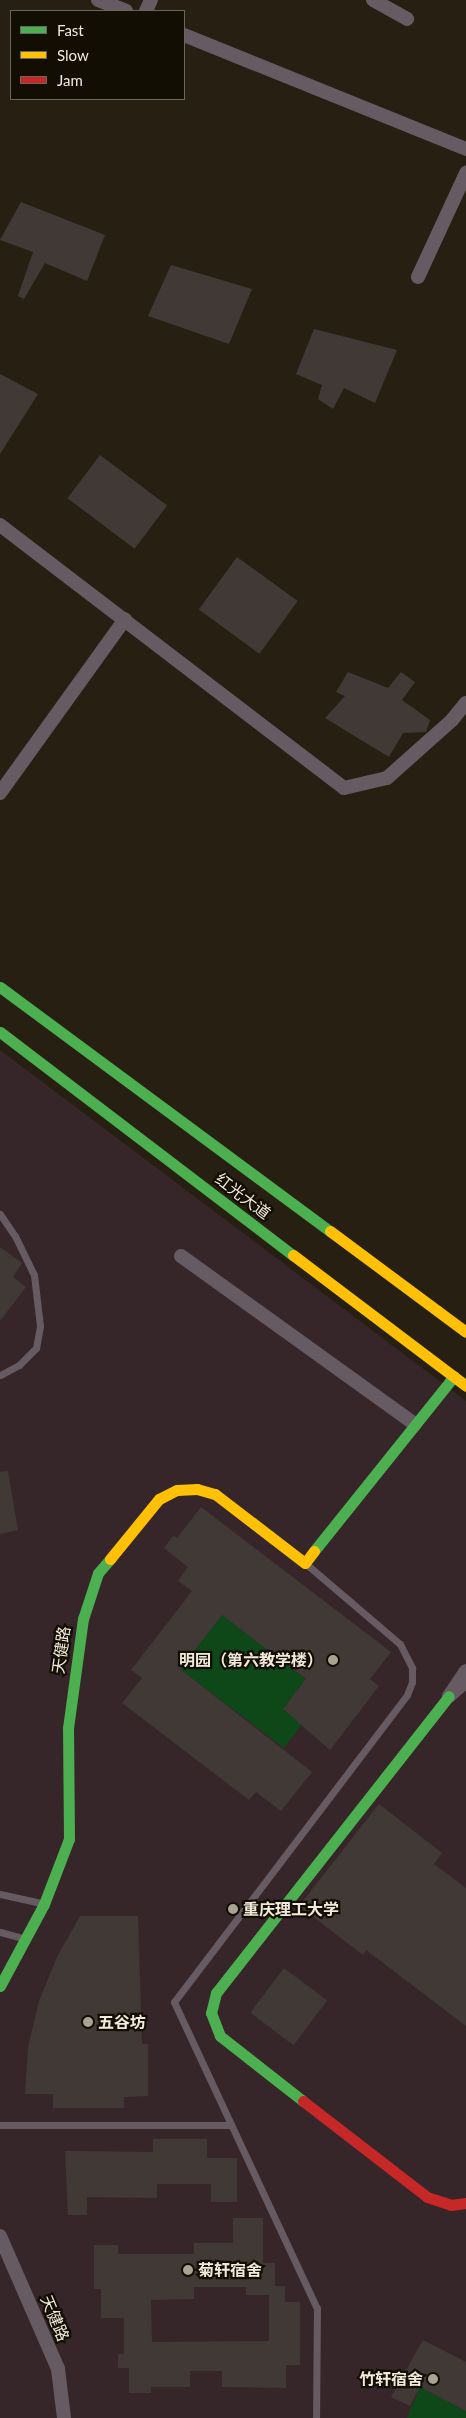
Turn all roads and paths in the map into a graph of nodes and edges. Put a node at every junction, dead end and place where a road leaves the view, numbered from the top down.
1 (98, 0) edge
2 (372, 0) edge
3 (123, 10) edge
4 (407, 19) dead end
5 (185, 35) edge
6 (466, 149) edge
7 (466, 173) edge
8 (418, 277) dead end
9 (0, 525) edge
10 (125, 619) junction
11 (466, 703) edge
12 (0, 793) edge
13 (0, 986) edge
14 (0, 1032) edge
15 (0, 1214) edge
16 (180, 1256) dead end
17 (466, 1332) edge
18 (0, 1374) edge
19 (454, 1376) junction
20 (466, 1386) edge
21 (415, 1424) junction
22 (305, 1563) junction
23 (466, 1671) edge
24 (466, 1681) edge
25 (448, 1696) junction
26 (0, 1894) edge
27 (44, 1904) junction
28 (0, 1932) edge
29 (26, 1939) junction
30 (0, 1986) edge
31 (0, 2125) edge
32 (231, 2125) junction
33 (466, 2203) edge
34 (0, 2236) edge
35 (64, 2418) edge
36 (316, 2418) edge

1 - 3 street
2 - 4 street
5 - 6 street
7 - 8 street
9 - 10 street
10 - 11 street
10 - 12 street
13 - 17 street, 红光大道
14 - 19 street, 红光大道
15 - 18 lane
16 - 21 street
19 - 20 street, 红光大道
19 - 21 street
21 - 22 street
22 - 27 street, 天健路
22 - 32 lane
23 - 25 street
24 - 25 street
25 - 33 street
26 - 27 lane
27 - 29 street, 天健路
28 - 29 lane
29 - 30 street, 天健路
31 - 32 lane
32 - 36 lane
34 - 35 street, 天健路

